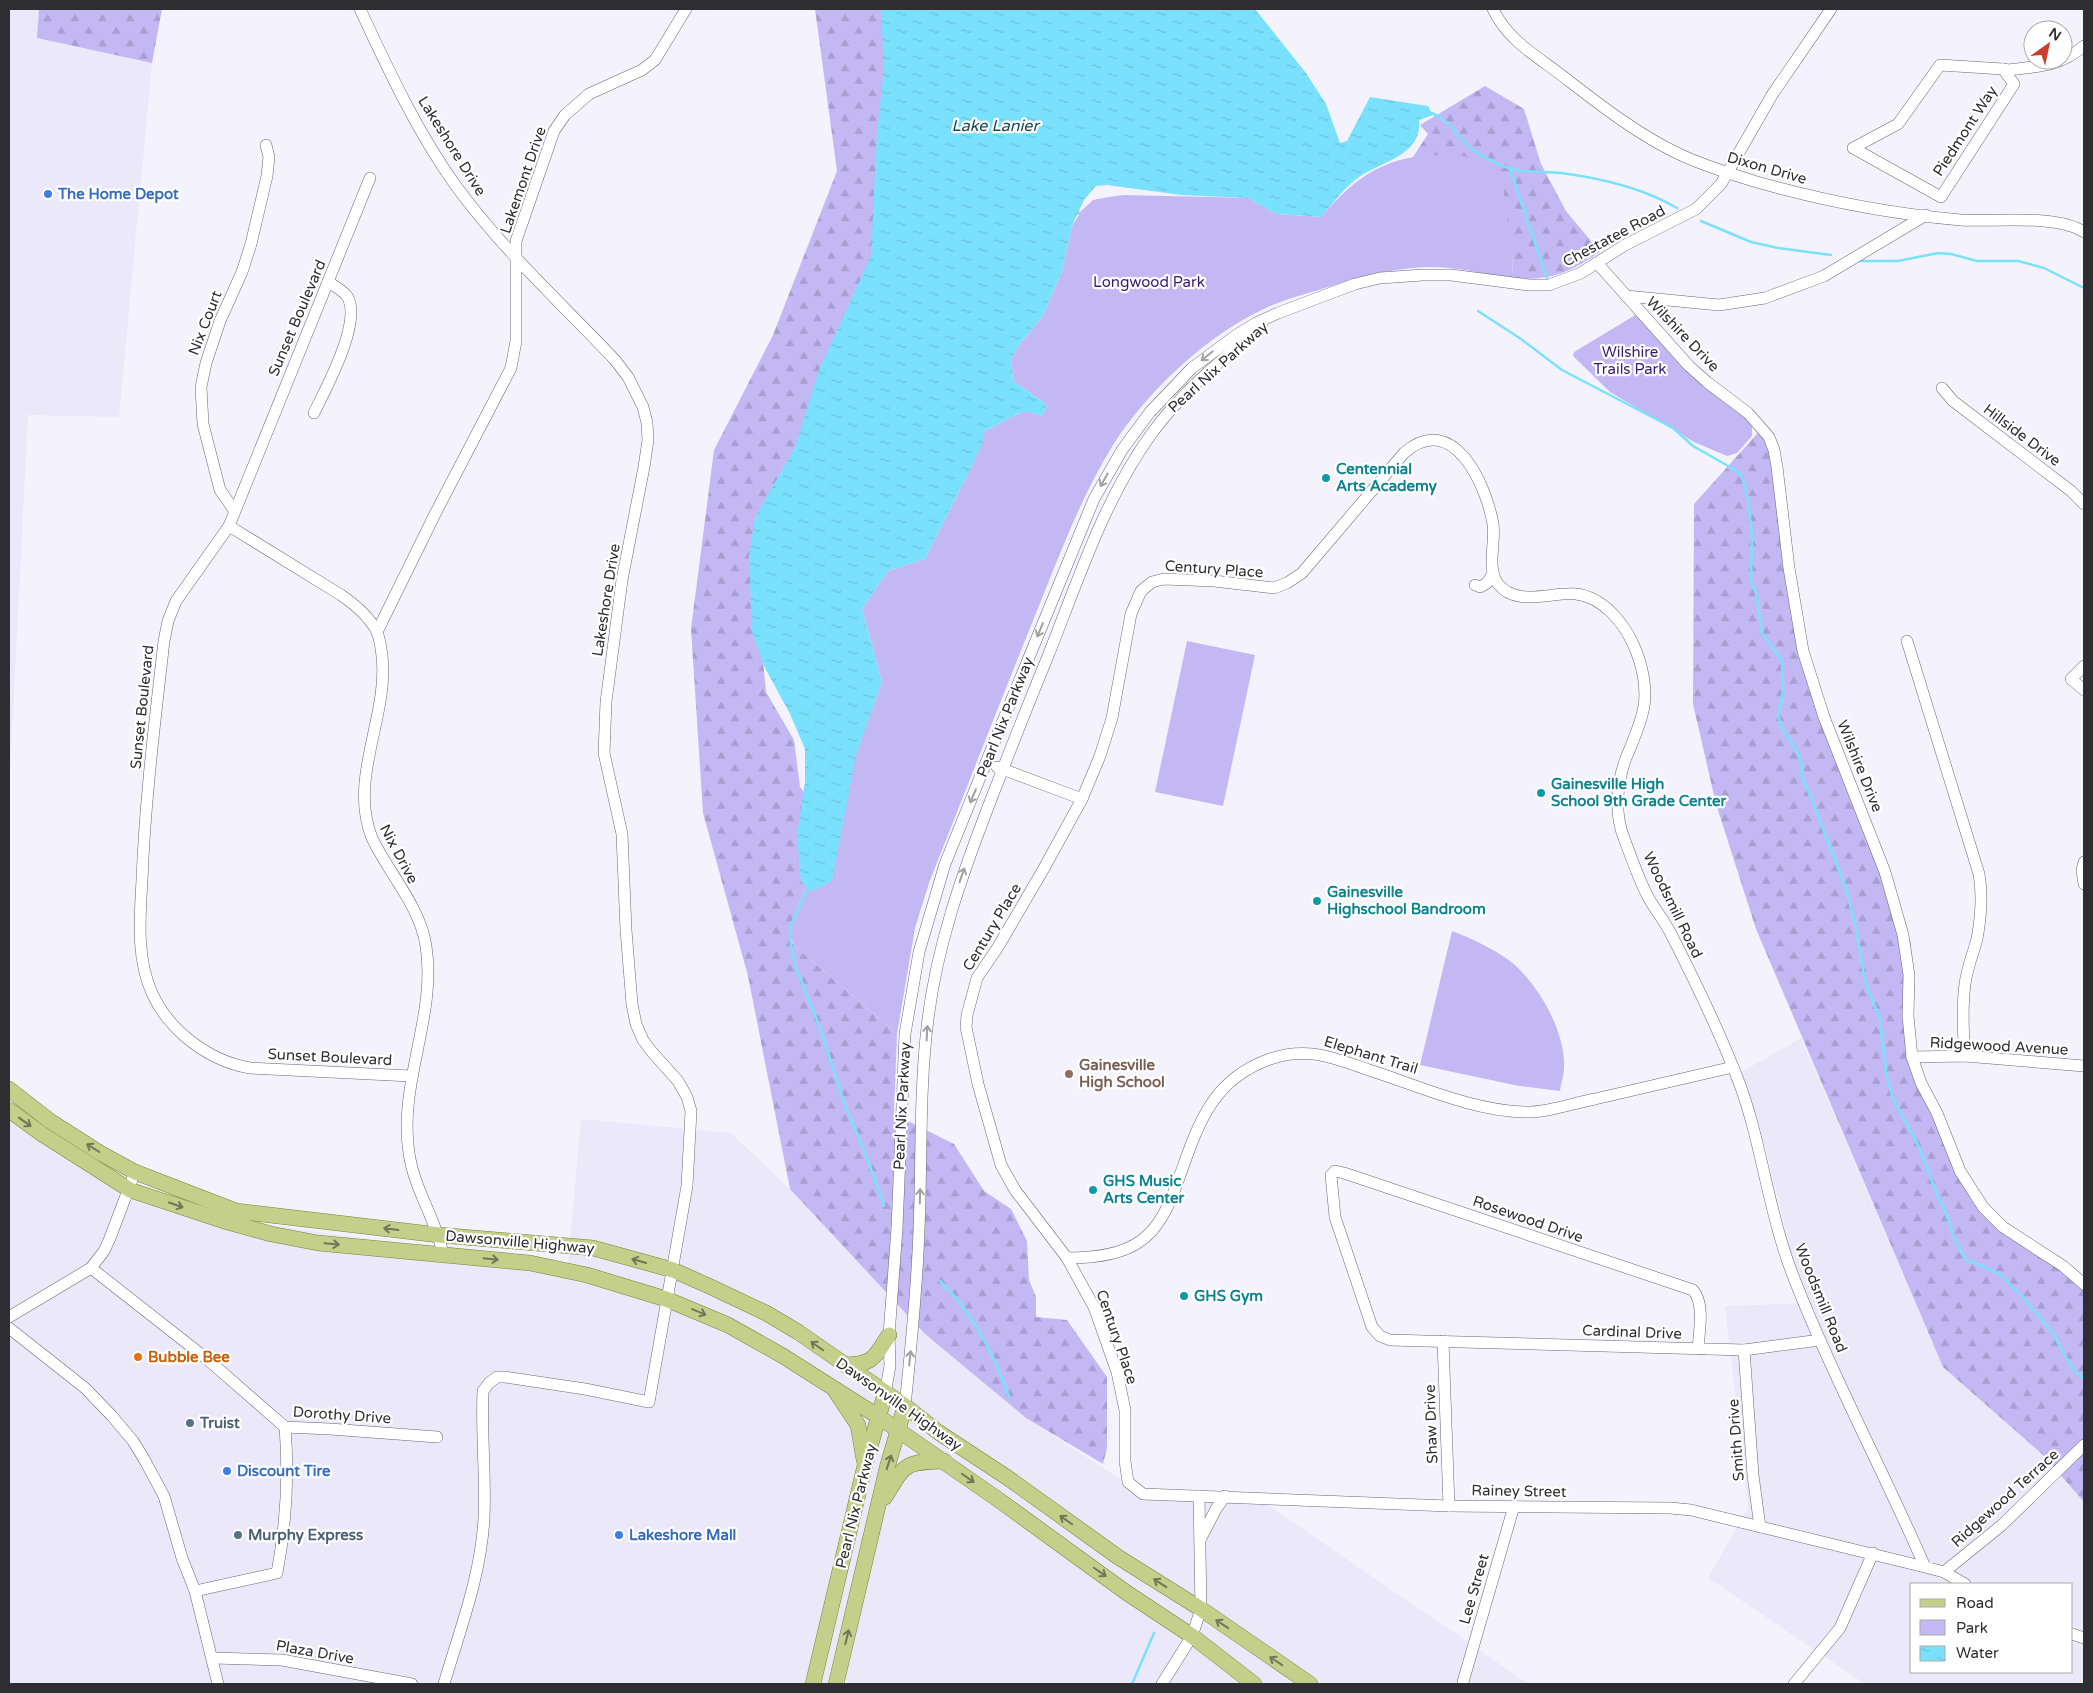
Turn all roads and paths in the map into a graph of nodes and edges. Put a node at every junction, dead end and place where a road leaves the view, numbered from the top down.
1 (360, 9) edge
2 (686, 9) edge
3 (1493, 9) edge
4 (1831, 9) edge
5 (2084, 46) edge
6 (2003, 69) junction
7 (266, 145) dead end
8 (1727, 173) junction
9 (370, 178) dead end
10 (1926, 215) junction
11 (2084, 232) edge
12 (515, 256) junction
13 (1597, 263) junction
14 (328, 282) junction
15 (1626, 296) junction
16 (1278, 313) junction
17 (1942, 388) dead end
18 (314, 413) dead end
19 (2084, 504) edge
20 (234, 510) junction
21 (229, 526) junction
22 (1493, 573) junction
23 (1475, 585) dead end
24 (377, 632) junction
25 (1908, 641) dead end
26 (2084, 666) edge
27 (2084, 690) edge
28 (986, 765) junction
29 (1003, 767) junction
30 (1082, 799) junction
31 (2084, 862) edge
32 (2084, 884) edge
33 (1965, 1056) junction
34 (1912, 1057) junction
35 (2084, 1066) edge
36 (1734, 1068) junction
37 (411, 1076) junction
38 (9, 1089) edge
39 (9, 1110) edge
40 (135, 1172) junction
41 (130, 1190) junction
42 (1334, 1210) joint
43 (439, 1235) junction
44 (443, 1254) junction
45 (1067, 1258) junction
46 (91, 1268) junction
47 (672, 1270) junction
48 (2084, 1284) edge
49 (666, 1299) junction
50 (9, 1317) edge
51 (9, 1328) edge
52 (890, 1335) junction
53 (1820, 1340) junction
54 (1443, 1341) junction
55 (1698, 1349) junction
56 (1744, 1350) junction
57 (845, 1365) junction
58 (833, 1387) junction
59 (885, 1394) junction
60 (905, 1406) junction
61 (879, 1417) junction
62 (285, 1427) junction
63 (899, 1431) junction
64 (437, 1437) dead end
65 (2084, 1445) edge
66 (944, 1462) junction
67 (865, 1465) junction
68 (1199, 1496) junction
69 (1226, 1496) junction
70 (1449, 1506) junction
71 (1514, 1506) junction
72 (877, 1508) junction
73 (1760, 1527) junction
74 (1200, 1540) junction
75 (1873, 1553) junction
76 (1925, 1567) junction
77 (1944, 1572) junction
78 (1964, 1583) edge
79 (195, 1591) junction
80 (1201, 1609) junction
81 (1192, 1636) junction
82 (213, 1658) junction
83 (1463, 1682) dead end
84 (218, 1684) edge
85 (412, 1684) edge
86 (444, 1684) edge
87 (813, 1684) edge
88 (836, 1684) edge
89 (1162, 1684) edge
90 (1254, 1684) edge
91 (1310, 1684) edge
92 (1794, 1684) edge

1 - 12 street, Lakeshore Drive
2 - 12 street, Lakemont Drive
3 - 8 street, Dixon Drive
4 - 8 street, Chestatee Road
5 - 6 street, Piedmont Way
6 - 6 street, Piedmont Way
7 - 20 street, Nix Court
8 - 10 street, Dixon Drive
8 - 13 street, Chestatee Road
9 - 14 street, Sunset Boulevard
10 - 11 street, Dixon Drive
10 - 15 street
12 - 24 street, Lakemont Drive
12 - 47 street, Lakeshore Drive
13 - 15 street, Wilshire Drive
13 - 16 street, Chestatee Road
14 - 18 street
14 - 20 street, Sunset Boulevard
15 - 34 street, Wilshire Drive
16 -> 28 street, Pearl Nix Parkway
16 - 29 street, Pearl Nix Parkway
17 - 19 street, Hillside Drive
20 - 21 street, Sunset Boulevard
21 - 24 street, Nix Drive
21 - 37 street, Sunset Boulevard
22 - 23 street
22 - 30 street, Century Place
22 - 36 street, Woodsmill Road
24 - 37 street, Nix Drive
25 - 33 street
26 - 27 street
28 - 29 street
28 -> 52 street, Pearl Nix Parkway
29 - 30 street
60 -> 29 street, Pearl Nix Parkway
30 - 45 street, Century Place
31 - 32 street
33 - 34 street, Ridgewood Avenue
33 - 35 street, Ridgewood Avenue
34 - 48 street, Wilshire Drive
36 - 45 street, Elephant Trail
36 - 53 street, Woodsmill Road
37 - 43 street, Nix Drive
40 -> 38 main road, Dawsonville Highway
39 -> 41 main road, Dawsonville Highway
40 - 41 street
43 -> 40 main road, Dawsonville Highway
41 -> 44 main road, Dawsonville Highway
41 - 46 street
42 - 54 street, Cardinal Drive
42 - 55 street, Rosewood Drive
43 - 44 street, Nix Drive
47 -> 43 main road, Dawsonville Highway
44 -> 49 main road, Dawsonville Highway
45 - 68 street, Century Place
46 - 50 street
46 - 62 street, Dorothy Drive
47 - 49 street, Lakeshore Drive
57 -> 47 main road, Dawsonville Highway
49 -> 58 main road, Dawsonville Highway
49 - 86 street, Lakeshore Drive
51 - 79 street
52 - 57 main road
52 - 59 street, Pearl Nix Parkway
53 - 56 street, Cardinal Drive
53 - 76 street, Woodsmill Road
54 - 55 street, Cardinal Drive
54 - 70 street, Shaw Drive
55 - 56 street, Cardinal Drive
56 - 73 street, Smith Drive
57 - 59 main road, Dawsonville Highway
58 - 61 main road, Dawsonville Highway
58 - 67 main road
59 - 60 main road, Dawsonville Highway
59 - 61 main road, Pearl Nix Parkway
60 - 63 main road, Pearl Nix Parkway
80 -> 60 main road, Dawsonville Highway
61 - 63 main road, Dawsonville Highway
61 - 67 main road, Pearl Nix Parkway
62 - 64 street, Dorothy Drive
62 - 79 street
63 - 66 main road, Dawsonville Highway
72 -> 63 main road, Pearl Nix Parkway
65 - 77 street, Ridgewood Terrace
66 - 72 main road
66 -> 81 main road, Dawsonville Highway
67 - 87 main road, Pearl Nix Parkway
68 - 69 street, Rainey Street
68 - 74 street
69 - 70 street, Rainey Street
69 - 74 street
70 - 71 street, Rainey Street
71 - 73 street, Rainey Street
71 - 83 street, Lee Street
88 -> 72 main road, Pearl Nix Parkway
73 - 75 street, Rainey Street
74 - 80 street
75 - 76 street, Rainey Street
75 - 92 street
76 - 77 street, Rainey Street
77 - 78 street, Rainey Street
79 - 82 street
80 - 81 street
91 -> 80 main road, Dawsonville Highway
81 - 89 street
81 - 90 main road, Dawsonville Highway
82 - 84 street
82 - 85 street, Plaza Drive

